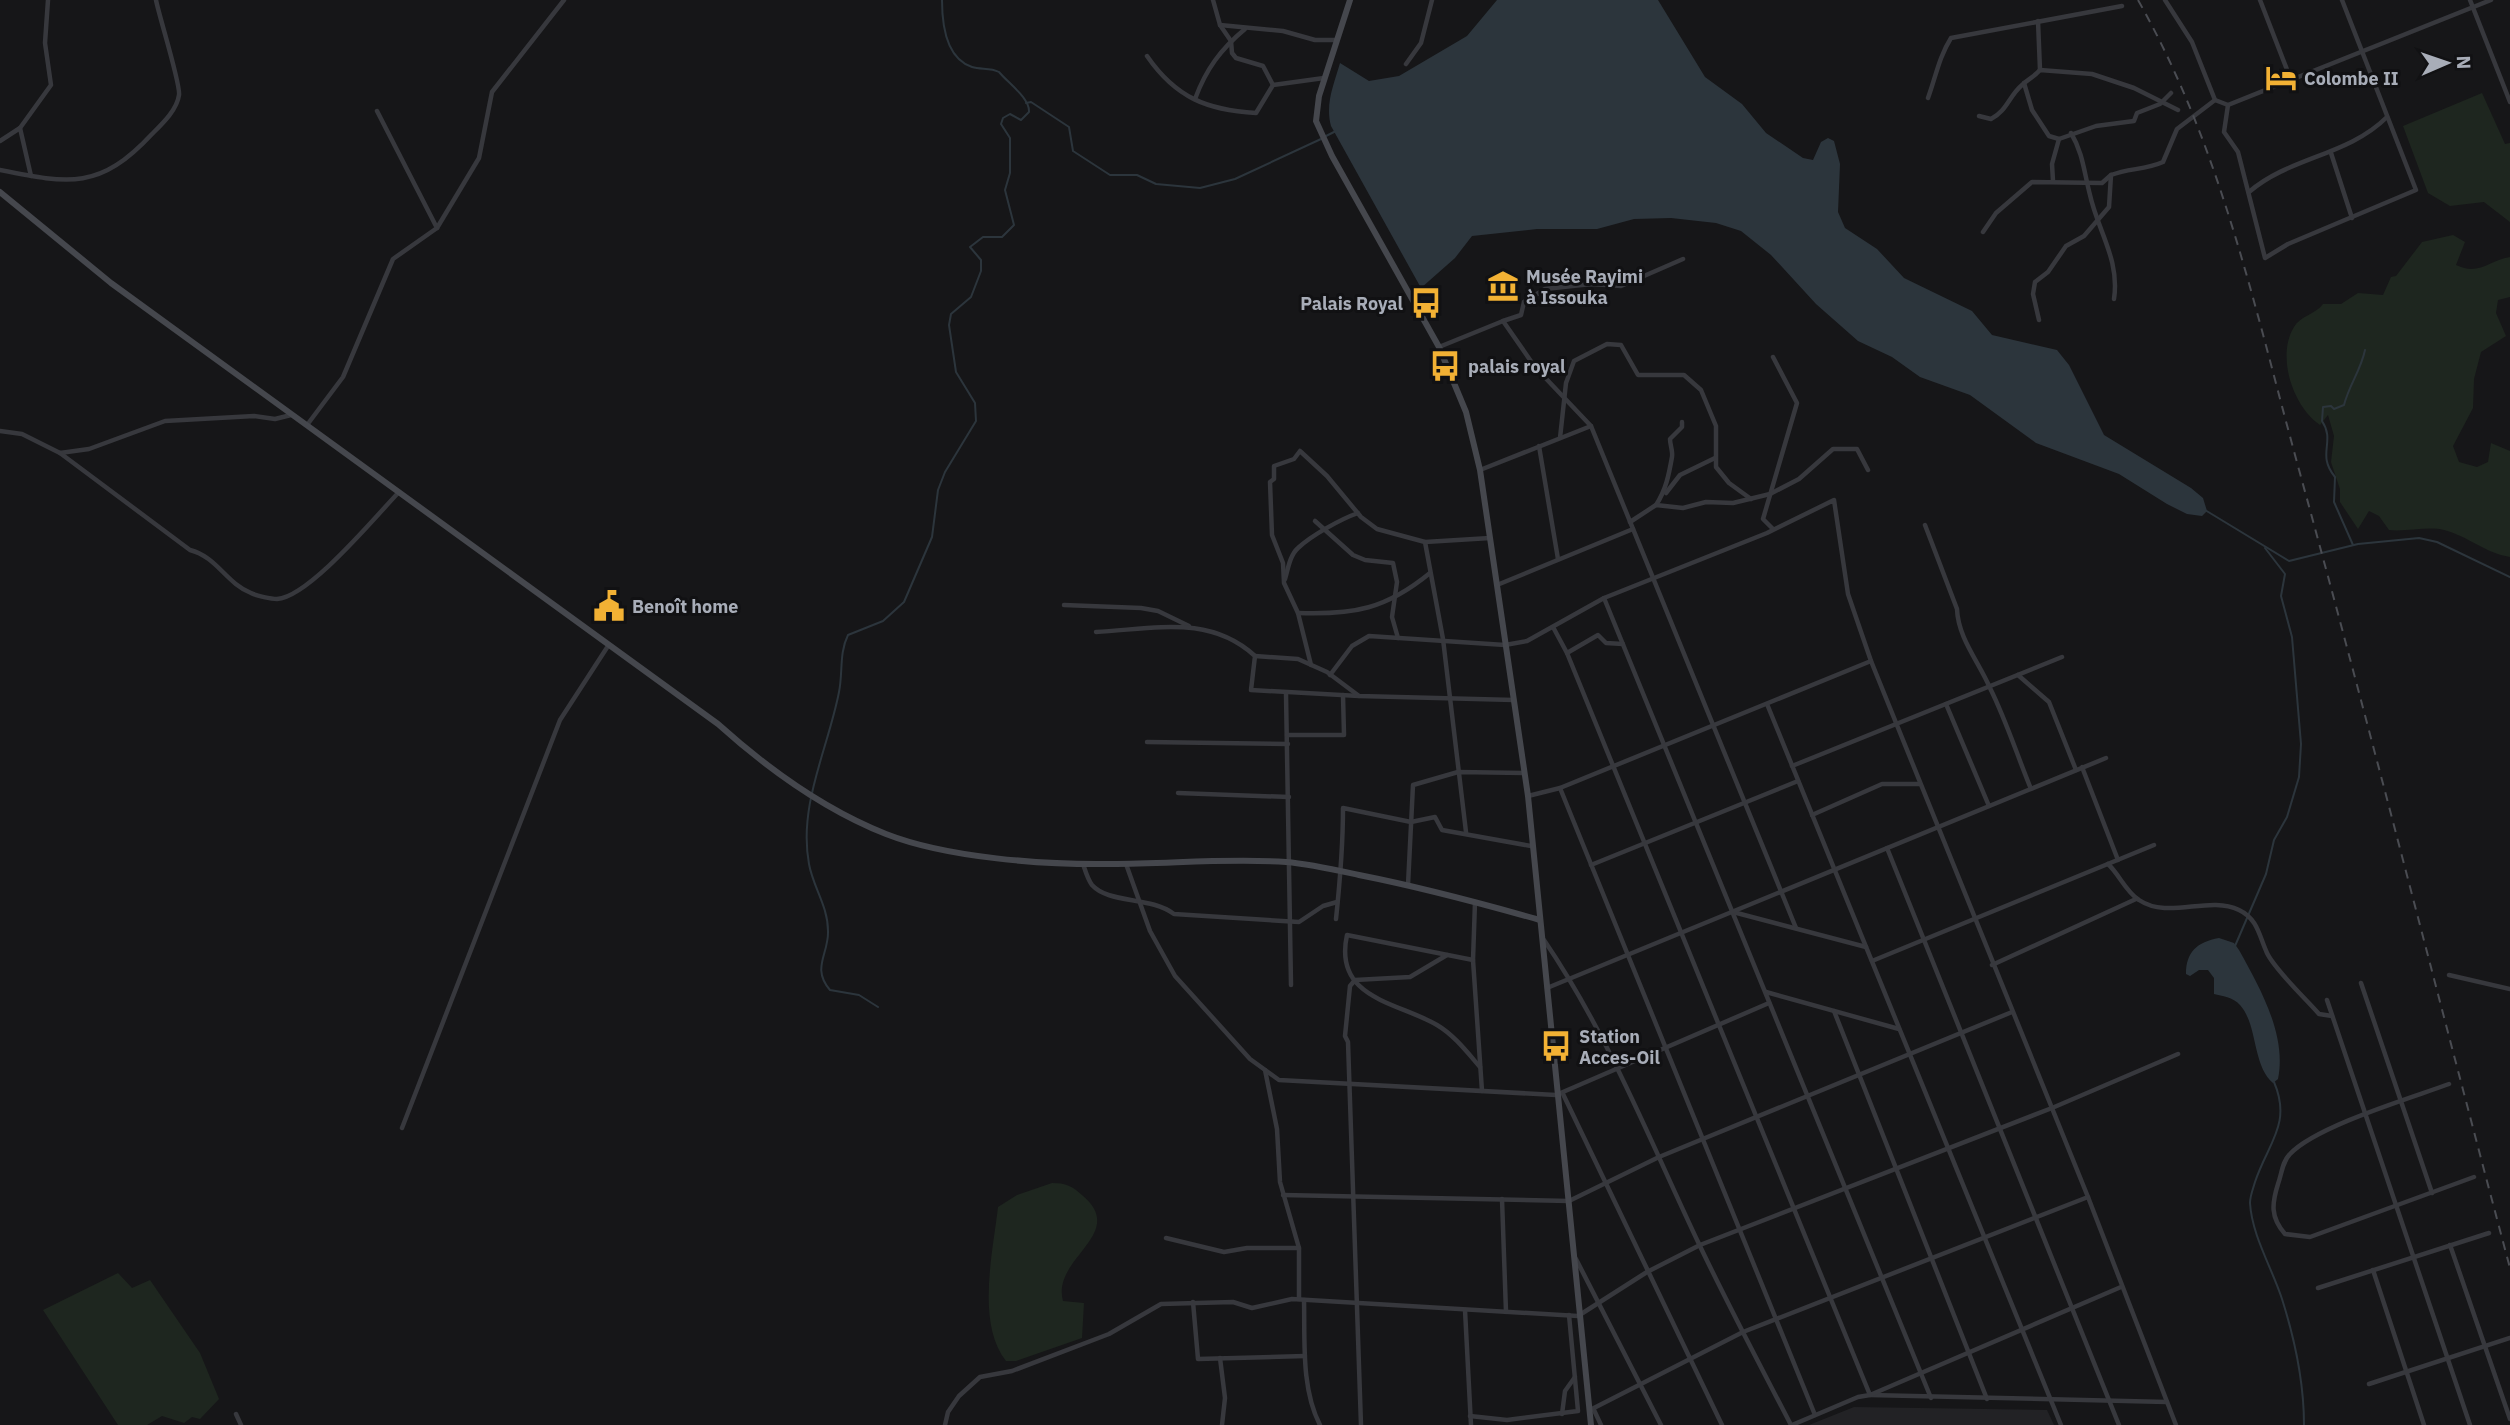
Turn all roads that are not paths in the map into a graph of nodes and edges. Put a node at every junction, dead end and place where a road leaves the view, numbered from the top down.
1 (48, 0) edge
2 (156, 0) edge
3 (564, 0) edge
4 (1213, 0) edge
5 (1350, 0) edge
6 (1432, 0) edge
7 (2165, 0) edge
8 (2260, 0) edge
9 (2342, 0) edge
10 (2470, 0) edge
11 (2491, 0) edge
12 (2122, 6) dead end
13 (2473, 7) junction
14 (2038, 21) junction
15 (1220, 25) junction
16 (1245, 29) junction
17 (1335, 40) junction
18 (1231, 41) junction
19 (2362, 52) junction
20 (1147, 56) dead end
21 (1406, 64) dead end
22 (2040, 70) junction
23 (1324, 78) junction
24 (2291, 80) junction
25 (2024, 82) junction
26 (1273, 85) junction
27 (2171, 93) dead end
28 (1928, 98) dead end
29 (1195, 99) junction
30 (2215, 100) junction
31 (2510, 102) edge
32 (2160, 104) junction
33 (2228, 105) junction
34 (2178, 110) dead end
35 (377, 111) dead end
36 (1979, 116) dead end
37 (2388, 117) junction
38 (20, 128) junction
39 (2071, 133) junction
40 (2059, 139) junction
41 (0, 141) edge
42 (2331, 153) junction
43 (0, 170) edge
44 (2111, 175) junction
45 (31, 176) junction
46 (2053, 181) junction
47 (2087, 181) junction
48 (0, 192) edge
49 (2248, 192) junction
50 (2099, 217) junction
51 (2352, 218) junction
52 (437, 228) junction
53 (1983, 232) dead end
54 (1683, 258) dead end
55 (2114, 299) dead end
56 (2039, 320) dead end
57 (1503, 321) junction
58 (1439, 347) junction
59 (1773, 357) dead end
60 (1564, 399) junction
61 (291, 415) junction
62 (1682, 422) dead end
63 (306, 426) junction
64 (1591, 426) junction
65 (0, 431) edge
66 (1560, 438) junction
67 (1539, 446) junction
68 (60, 453) junction
69 (1716, 458) junction
70 (1479, 470) junction
71 (1868, 470) dead end
72 (399, 492) junction
73 (1770, 494) junction
74 (1751, 499) junction
75 (1656, 505) junction
76 (1358, 513) junction
77 (1315, 521) dead end
78 (1630, 522) junction
79 (1924, 525) dead end
80 (1633, 529) junction
81 (1773, 529) junction
82 (1324, 530) junction
83 (1490, 538) junction
84 (1425, 542) junction
85 (1558, 559) junction
86 (1430, 572) junction
87 (1653, 578) junction
88 (1284, 583) junction
89 (1496, 586) junction
90 (1604, 598) junction
91 (1393, 600) junction
92 (1063, 605) dead end
93 (1298, 613) junction
94 (1189, 626) junction
95 (1553, 627) junction
96 (1096, 632) dead end
97 (1399, 638) junction
98 (1443, 639) junction
99 (1623, 644) junction
100 (1505, 645) junction
101 (608, 646) junction
102 (1567, 653) junction
103 (1255, 656) junction
104 (2062, 657) dead end
105 (1871, 662) junction
106 (1311, 665) junction
107 (1330, 675) junction
108 (2018, 675) junction
109 (1990, 686) junction
110 (1286, 694) junction
111 (1343, 695) junction
112 (1359, 696) junction
113 (1450, 696) junction
114 (1515, 700) junction
115 (1767, 704) junction
116 (1946, 704) junction
117 (1896, 725) junction
118 (1713, 726) junction
119 (1287, 735) junction
120 (1147, 742) dead end
121 (1287, 744) junction
122 (1665, 745) junction
123 (2106, 758) dead end
124 (1612, 766) junction
125 (1792, 766) junction
126 (2079, 768) junction
127 (1458, 772) junction
128 (1524, 773) junction
129 (1798, 781) junction
130 (1920, 784) junction
131 (1560, 788) junction
132 (2031, 789) junction
133 (1178, 793) dead end
134 (1528, 796) junction
135 (1289, 797) junction
136 (1745, 803) junction
137 (1989, 806) junction
138 (1812, 815) junction
139 (1411, 822) junction
140 (1696, 822) junction
141 (1937, 827) junction
142 (1466, 832) junction
143 (1644, 844) junction
144 (2154, 845) dead end
145 (1531, 846) junction
146 (1887, 848) junction
147 (2118, 860) junction
148 (1291, 862) junction
149 (1083, 864) junction
150 (1126, 864) junction
151 (2108, 864) junction
152 (1591, 865) junction
153 (1835, 870) junction
154 (1343, 872) junction
155 (1408, 885) junction
156 (1781, 892) junction
157 (1138, 899) junction
158 (2136, 899) junction
159 (1337, 902) junction
160 (1475, 902) junction
161 (1732, 912) junction
162 (1336, 919) dead end
163 (1974, 919) junction
164 (1540, 920) junction
165 (1292, 923) junction
166 (1796, 928) junction
167 (1681, 933) junction
168 (1541, 936) junction
169 (1924, 940) junction
170 (1866, 947) junction
171 (1447, 954) junction
172 (1628, 955) junction
173 (1473, 960) junction
174 (1872, 961) junction
175 (1992, 965) junction
176 (2449, 975) dead end
177 (1570, 979) junction
178 (1354, 980) junction
179 (2361, 983) dead end
180 (1291, 985) dead end
181 (1546, 988) junction
182 (2510, 989) edge
183 (1765, 992) junction
184 (2327, 1000) dead end
185 (1769, 1003) junction
186 (1834, 1011) junction
187 (2012, 1012) junction
188 (2332, 1016) junction
189 (1718, 1025) junction
190 (1899, 1029) junction
191 (1961, 1033) junction
192 (1665, 1047) junction
193 (1910, 1054) junction
194 (2178, 1055) dead end
195 (1480, 1067) junction
196 (1616, 1067) junction
197 (1265, 1070) junction
198 (1859, 1074) junction
199 (1349, 1084) junction
200 (2449, 1084) dead end
201 (1482, 1091) junction
202 (1560, 1094) junction
203 (1808, 1096) junction
204 (2401, 1101) junction
205 (2052, 1108) junction
206 (2365, 1114) junction
207 (1756, 1117) junction
208 (402, 1128) dead end
209 (2000, 1128) junction
210 (1703, 1139) junction
211 (1948, 1148) junction
212 (1659, 1157) junction
213 (1896, 1168) junction
214 (2474, 1177) dead end
215 (1605, 1183) junction
216 (1845, 1188) junction
217 (2432, 1193) junction
218 (1283, 1195) junction
219 (1352, 1195) junction
220 (2088, 1197) junction
221 (1502, 1199) junction
222 (1569, 1201) junction
223 (2396, 1206) junction
224 (1793, 1208) junction
225 (2036, 1218) junction
226 (1740, 1229) junction
227 (2489, 1233) dead end
228 (1166, 1238) dead end
229 (1984, 1238) junction
230 (1700, 1245) junction
231 (2450, 1245) junction
232 (1299, 1248) junction
233 (1573, 1252) junction
234 (2413, 1257) junction
235 (1931, 1258) junction
236 (2372, 1270) junction
237 (1647, 1272) junction
238 (1882, 1278) junction
239 (2121, 1287) junction
240 (2318, 1288) dead end
241 (1830, 1298) junction
242 (1302, 1299) junction
243 (1597, 1301) junction
244 (1193, 1302) junction
245 (1355, 1305) junction
246 (2072, 1308) junction
247 (1465, 1310) junction
248 (1506, 1312) junction
249 (1569, 1315) junction
250 (1578, 1316) junction
251 (1776, 1319) junction
252 (2022, 1330) junction
253 (1743, 1332) junction
254 (2510, 1338) edge
255 (2485, 1346) junction
256 (1968, 1353) junction
257 (1305, 1356) junction
258 (1220, 1358) junction
259 (2448, 1358) junction
260 (1690, 1360) junction
261 (2406, 1372) junction
262 (1921, 1373) junction
263 (1575, 1377) junction
264 (2368, 1384) dead end
265 (1641, 1386) junction
266 (1870, 1395) junction
267 (1931, 1398) junction
268 (1987, 1399) junction
269 (2051, 1401) junction
270 (2166, 1402) junction
271 (2110, 1403) junction
272 (1592, 1410) junction
273 (236, 1414) dead end
274 (1562, 1414) junction
275 (1815, 1415) junction
276 (1470, 1416) junction
277 (2510, 1419) edge
278 (241, 1425) edge
279 (945, 1425) edge
280 (1222, 1425) edge
281 (1320, 1425) edge
282 (1361, 1425) edge
283 (1471, 1425) edge
284 (1591, 1425) edge
285 (1601, 1425) edge
286 (1661, 1425) edge
287 (1722, 1425) edge
288 (1792, 1425) edge
289 (2061, 1425) edge
290 (2119, 1425) edge
291 (2176, 1425) edge
292 (2424, 1425) edge
293 (2470, 1425) edge

1 - 38 street
2 - 45 street
3 - 52 street
4 - 15 street
5 - 17 street
6 - 21 street
7 - 30 street
8 - 24 street
9 - 19 street
10 - 13 street
11 - 13 street
12 - 14 street
13 - 19 street
13 - 31 street
14 - 22 street
14 - 28 street
15 - 16 street
15 - 18 street
16 - 17 street
16 - 18 street
17 - 23 street
18 - 26 street
18 - 29 street
19 - 24 street
19 - 37 street
20 - 29 street
22 - 25 street
22 - 32 street
23 - 26 street
23 - 58 street
24 - 33 street
25 - 36 street
25 - 40 street
26 - 29 street
27 - 32 street
30 - 33 street
30 - 44 street
32 - 34 street
32 - 39 street
33 - 49 street
35 - 52 street
37 - 42 street
37 - 51 street
38 - 41 street
38 - 45 street
39 - 40 street
39 - 47 street
40 - 46 street
42 - 49 street
42 - 51 street
43 - 45 street
44 - 47 street
44 - 50 street
46 - 47 street
46 - 53 street
47 - 50 street
48 - 61 street
49 - 51 street
50 - 55 street
50 - 56 street
52 - 63 street
54 - 57 street
57 - 58 street
57 - 60 street
58 - 70 street
59 - 73 street
60 - 64 street
60 - 66 street
60 - 69 street
61 - 63 street
61 - 68 street
62 - 75 street
63 - 72 street
64 - 66 street
64 - 78 street
65 - 68 street
66 - 67 street
67 - 70 street
67 - 85 street
68 - 72 street
69 - 74 street
69 - 75 street
70 - 83 street
71 - 73 street
72 - 101 street
73 - 74 street
73 - 81 street
74 - 75 street
75 - 78 street
76 - 82 street
76 - 84 street
76 - 88 street
77 - 82 street
78 - 80 street
79 - 109 street
80 - 85 street
80 - 87 street
81 - 87 street
81 - 105 street
82 - 88 street
82 - 91 street
83 - 84 street
83 - 89 street
84 - 86 street
85 - 89 street
86 - 91 street
86 - 98 street
87 - 90 street
87 - 118 street
88 - 93 street
89 - 100 street
90 - 95 street
90 - 99 street
91 - 93 street
91 - 97 street
92 - 94 street
93 - 106 street
94 - 96 street
94 - 103 street
95 - 100 street
95 - 102 street
97 - 98 street
97 - 107 street
98 - 100 street
98 - 113 street
99 - 102 street
99 - 122 street
100 - 114 street
101 - 149 street
101 - 208 street
102 - 124 street
103 - 106 street
103 - 110 street
104 - 108 street
105 - 115 street
105 - 117 street
106 - 107 street
107 - 112 street
108 - 109 street
108 - 126 street
109 - 116 street
109 - 132 street
110 - 111 street
110 - 119 street
111 - 112 street
111 - 119 street
112 - 113 street
113 - 114 street
113 - 127 street
114 - 128 street
115 - 118 street
115 - 125 street
116 - 117 street
116 - 137 street
117 - 125 street
117 - 130 street
118 - 122 street
118 - 136 street
119 - 121 street
120 - 121 street
121 - 135 street
122 - 124 street
122 - 140 street
123 - 126 street
124 - 131 street
124 - 143 street
125 - 129 street
126 - 132 street
126 - 147 street
127 - 128 street
127 - 139 street
127 - 142 street
128 - 134 street
129 - 136 street
129 - 138 street
130 - 138 street
130 - 141 street
131 - 134 street
131 - 152 street
132 - 137 street
133 - 135 street
134 - 145 street
135 - 148 street
136 - 140 street
136 - 156 street
137 - 141 street
138 - 153 street
139 - 142 street
139 - 154 street
139 - 155 street
140 - 143 street
140 - 161 street
141 - 146 street
141 - 163 street
142 - 145 street
143 - 152 street
143 - 167 street
144 - 147 street
145 - 164 street
146 - 153 street
146 - 169 street
147 - 151 street
148 - 150 street
148 - 154 street
148 - 165 street
149 - 150 street
149 - 157 street
150 - 157 street
151 - 158 street
151 - 163 street
152 - 172 street
153 - 156 street
153 - 170 street
154 - 155 street
154 - 159 street
155 - 160 street
156 - 161 street
156 - 166 street
157 - 165 street
157 - 197 street
158 - 175 street
158 - 188 street
159 - 162 street
159 - 165 street
160 - 164 street
160 - 173 street
161 - 166 street
161 - 167 street
161 - 183 street
163 - 169 street
163 - 175 street
164 - 168 street
165 - 180 street
166 - 170 street
167 - 172 street
167 - 189 street
168 - 177 street
168 - 181 street
169 - 174 street
169 - 191 street
170 - 174 street
171 - 173 street
171 - 178 street
171 - 178 street
172 - 177 street
172 - 192 street
173 - 195 street
174 - 190 street
175 - 187 street
176 - 182 street
177 - 181 street
177 - 196 street
178 - 195 street
178 - 199 street
179 - 204 street
181 - 202 street
183 - 185 street
183 - 186 street
184 - 188 street
185 - 189 street
185 - 203 street
186 - 190 street
186 - 198 street
187 - 191 street
187 - 205 street
188 - 206 street
189 - 192 street
189 - 207 street
190 - 193 street
191 - 193 street
191 - 209 street
192 - 196 street
192 - 210 street
193 - 198 street
193 - 211 street
194 - 205 street
195 - 201 street
196 - 202 street
196 - 212 street
197 - 199 street
197 - 218 street
198 - 203 street
198 - 213 street
199 - 201 street
199 - 219 street
200 - 204 street
201 - 202 street
202 - 215 street
202 - 222 street
203 - 207 street
203 - 216 street
204 - 206 street
204 - 217 street
205 - 209 street
205 - 220 street
206 - 223 street
206 - 223 street
207 - 210 street
207 - 224 street
209 - 211 street
209 - 225 street
210 - 212 street
210 - 226 street
211 - 213 street
211 - 229 street
212 - 215 street
212 - 230 street
213 - 216 street
213 - 235 street
214 - 217 street
215 - 222 street
215 - 237 street
216 - 224 street
216 - 238 street
217 - 223 street
218 - 219 street
218 - 232 street
219 - 221 street
219 - 245 street
220 - 225 street
220 - 239 street
221 - 222 street
221 - 248 street
222 - 233 street
223 - 234 street
224 - 226 street
224 - 241 street
225 - 229 street
225 - 246 street
226 - 230 street
226 - 251 street
227 - 231 street
228 - 232 street
229 - 235 street
229 - 252 street
230 - 237 street
230 - 253 street
231 - 234 street
231 - 255 street
232 - 242 street
233 - 243 street
233 - 250 street
234 - 236 street
234 - 259 street
235 - 238 street
235 - 256 street
236 - 240 street
236 - 261 street
237 - 243 street
237 - 260 street
238 - 241 street
238 - 262 street
239 - 246 street
239 - 270 street
241 - 251 street
241 - 266 street
242 - 244 street
242 - 245 street
242 - 257 street
243 - 250 street
243 - 265 street
244 - 258 street
244 - 279 street
245 - 247 street
245 - 282 street
246 - 252 street
246 - 271 street
247 - 248 street
247 - 276 street
248 - 249 street
249 - 250 street
249 - 263 street
250 - 272 street
251 - 253 street
251 - 275 street
252 - 256 street
252 - 269 street
253 - 260 street
253 - 288 street
254 - 255 street
255 - 259 street
255 - 277 street
256 - 262 street
256 - 268 street
257 - 258 street
257 - 281 street
258 - 280 street
259 - 261 street
259 - 293 street
260 - 265 street
260 - 287 street
261 - 264 street
261 - 292 street
262 - 266 street
262 - 267 street
263 - 274 street
263 - 274 street
265 - 272 street
265 - 286 street
266 - 267 street
266 - 275 street
267 - 268 street
268 - 269 street
269 - 271 street
269 - 289 street
270 - 271 street
270 - 291 street
271 - 290 street
272 - 284 street
272 - 285 street
273 - 278 street
274 - 276 street
275 - 288 street
276 - 283 street

